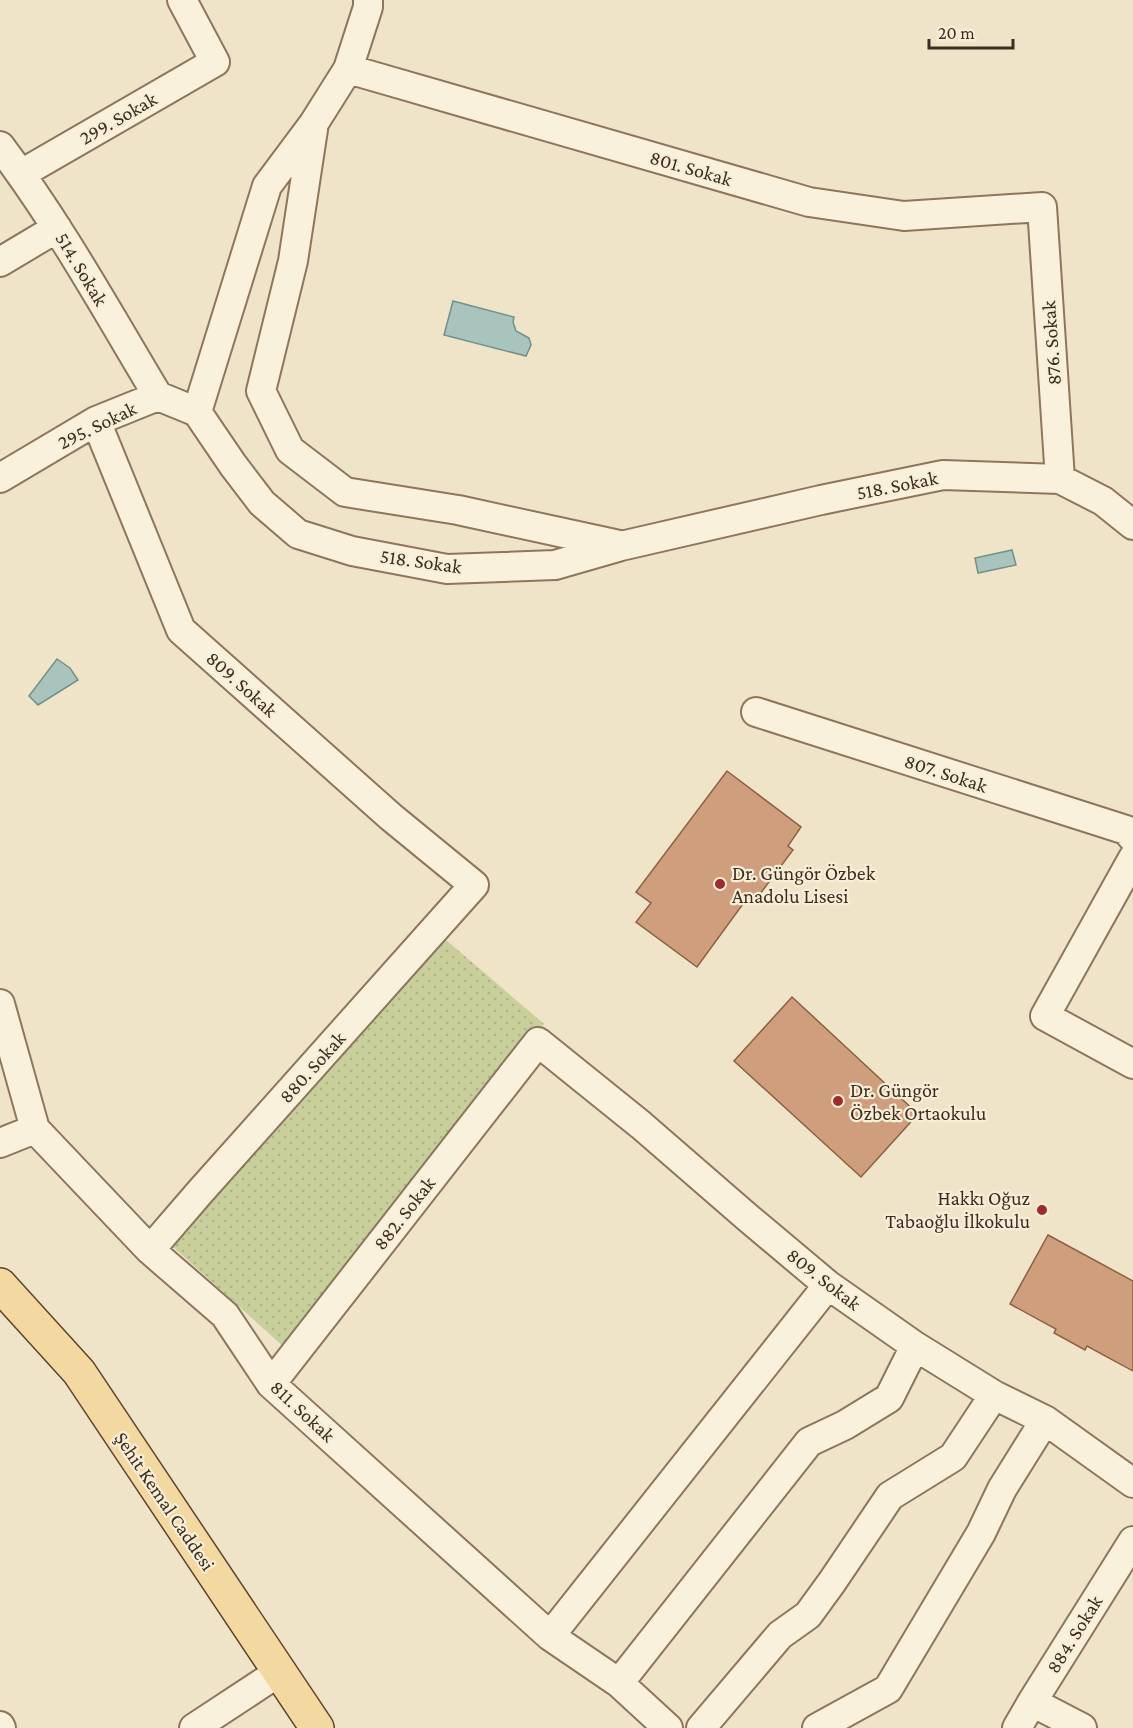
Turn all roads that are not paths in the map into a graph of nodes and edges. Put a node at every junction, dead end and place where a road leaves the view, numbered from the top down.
1 (182, 0) edge
2 (368, 0) edge
3 (348, 69) junction
4 (314, 123) junction
5 (0, 146) edge
6 (21, 174) junction
7 (1042, 207) joint
8 (57, 228) junction
9 (0, 262) edge
10 (158, 396) junction
11 (197, 412) junction
12 (96, 421) junction
13 (0, 478) edge
14 (1060, 479) junction
15 (1133, 525) edge
16 (621, 546) junction
17 (756, 712) dead end
18 (1133, 838) edge
19 (1133, 858) edge
20 (474, 885) joint
21 (0, 1004) edge
22 (538, 1042) joint
23 (1133, 1064) edge
24 (35, 1129) junction
25 (0, 1143) edge
26 (150, 1250) junction
27 (0, 1285) edge
28 (828, 1285) junction
29 (915, 1346) junction
30 (271, 1384) junction
31 (994, 1395) junction
32 (1044, 1420) junction
33 (1133, 1483) edge
34 (1133, 1541) edge
35 (550, 1636) junction
36 (279, 1672) junction
37 (619, 1683) junction
38 (1032, 1702) junction
39 (194, 1728) edge
40 (317, 1728) edge
41 (668, 1728) edge
42 (701, 1728) edge
43 (817, 1728) edge
44 (1017, 1728) edge
45 (1082, 1728) edge

1 - 6 street, 299. Sokak
2 - 3 street
3 - 4 street
3 - 7 street, 801. Sokak
4 - 11 street
4 - 16 street
5 - 6 street, 514. Sokak
6 - 8 street, 514. Sokak
7 - 14 street, 876. Sokak
8 - 9 street
8 - 10 street, 514. Sokak
10 - 11 street, 295. Sokak
10 - 12 street, 295. Sokak
11 - 16 street, 518. Sokak
12 - 13 street, 295. Sokak
12 - 20 street, 809. Sokak
14 - 15 street, 518. Sokak
14 - 16 street, 518. Sokak
17 - 18 street, 807. Sokak
19 - 23 street
20 - 26 street, 880. Sokak
21 - 24 street, 811. Sokak
22 - 28 street, 809. Sokak
22 - 30 street, 882. Sokak
24 - 25 street
24 - 26 street, 811. Sokak
26 - 30 street, 811. Sokak
27 - 36 main road, Şehit Kemal Caddesi
28 - 29 street, 809. Sokak
28 - 35 street
29 - 31 street, 809. Sokak
29 - 37 street
30 - 35 street, 811. Sokak
31 - 32 street, 809. Sokak
31 - 42 street
32 - 33 street, 809. Sokak
32 - 43 street
34 - 38 street, 884. Sokak
35 - 37 street, 811. Sokak
36 - 39 street
36 - 40 main road, Şehit Kemal Caddesi
37 - 41 street, 811. Sokak
38 - 44 street, 884. Sokak
38 - 45 street

